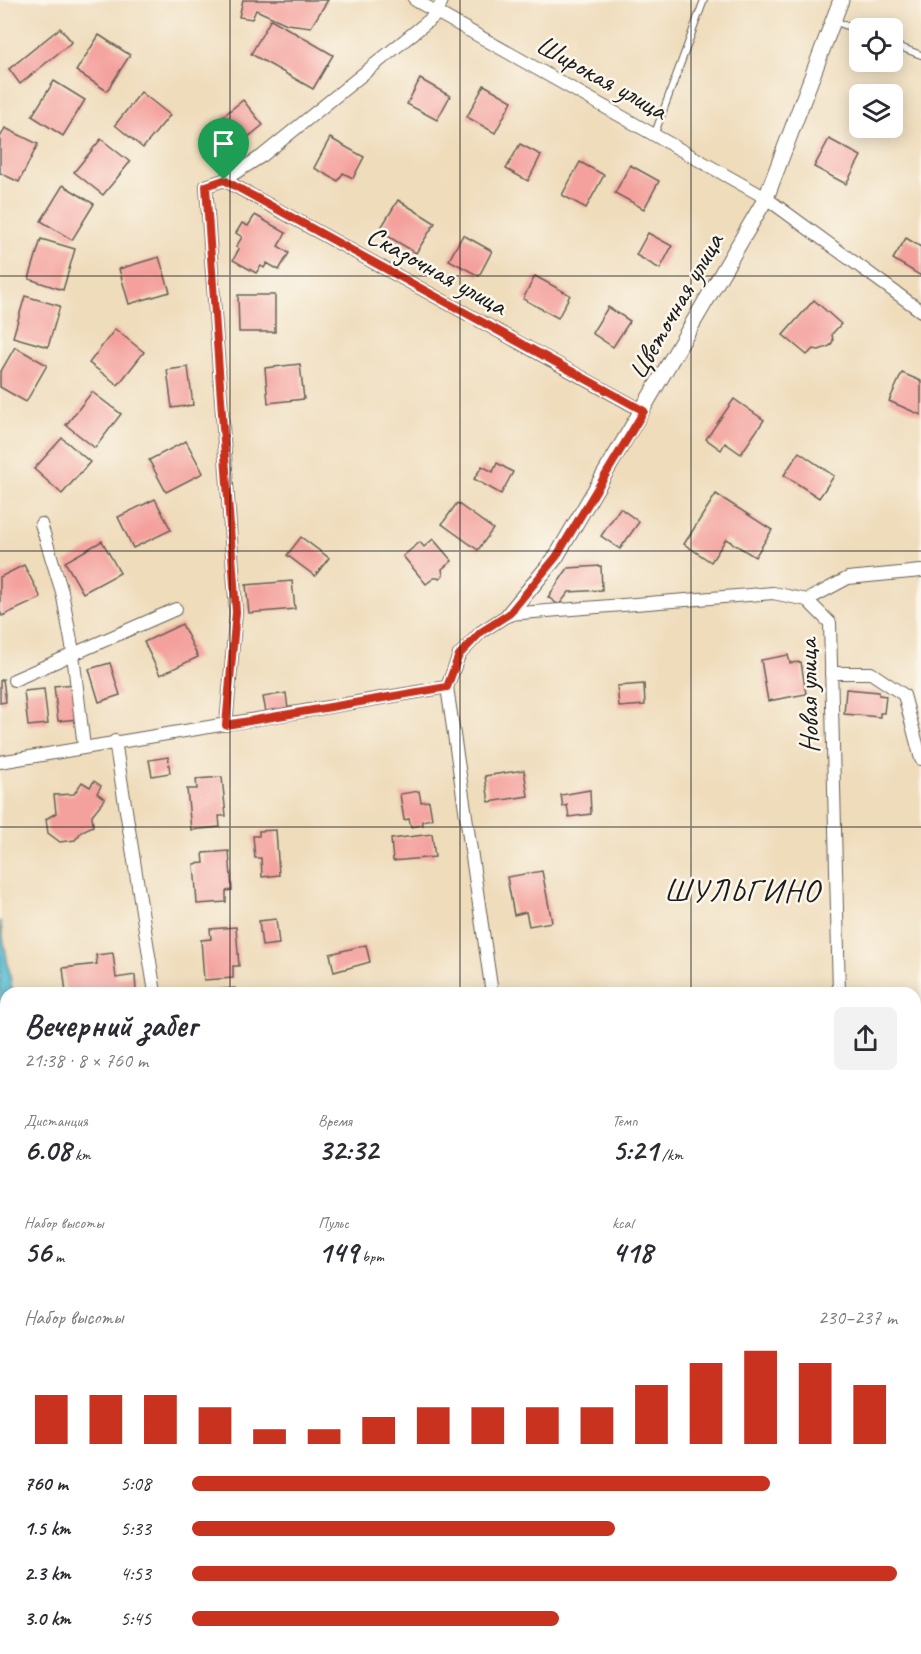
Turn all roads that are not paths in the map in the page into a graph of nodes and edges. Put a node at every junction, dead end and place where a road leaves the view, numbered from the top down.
1 (414, 0) edge
2 (442, 0) edge
3 (704, 0) edge
4 (841, 0) edge
5 (437, 14) junction
6 (833, 21) junction
7 (849, 27) edge
8 (903, 48) edge
9 (921, 55) edge
10 (655, 133) junction
11 (224, 180) junction
12 (766, 198) junction
13 (921, 311) edge
14 (644, 411) junction
15 (41, 524) dead end
16 (921, 571) edge
17 (807, 600) junction
18 (176, 609) dead end
19 (509, 614) junction
20 (74, 654) junction
21 (831, 673) junction
22 (14, 680) dead end
23 (447, 687) junction
24 (226, 725) junction
25 (115, 741) junction
26 (84, 747) junction
27 (921, 759) edge
28 (0, 762) edge
29 (154, 987) edge
30 (491, 987) edge
31 (839, 987) edge

1 - 5 street, Широкая улица
2 - 5 street
3 - 10 lane
4 - 6 street, Цветочная улица
5 - 10 street, Широкая улица
5 - 11 street
6 - 7 lane
6 - 12 street, Цветочная улица
8 - 9 lane
10 - 12 street, Широкая улица
11 - 14 street, Сказочная улица
11 - 24 street
12 - 13 street, Широкая улица
12 - 14 street, Цветочная улица
14 - 19 street, Цветочная улица
15 - 20 street
16 - 17 street
17 - 19 street, Новая улица
17 - 21 street, Новая улица
18 - 20 street
19 - 23 street
20 - 22 street
20 - 26 street
21 - 27 street
21 - 31 street, Новая улица
23 - 24 street
23 - 30 street
24 - 25 street
25 - 26 street
25 - 29 street
26 - 28 street

